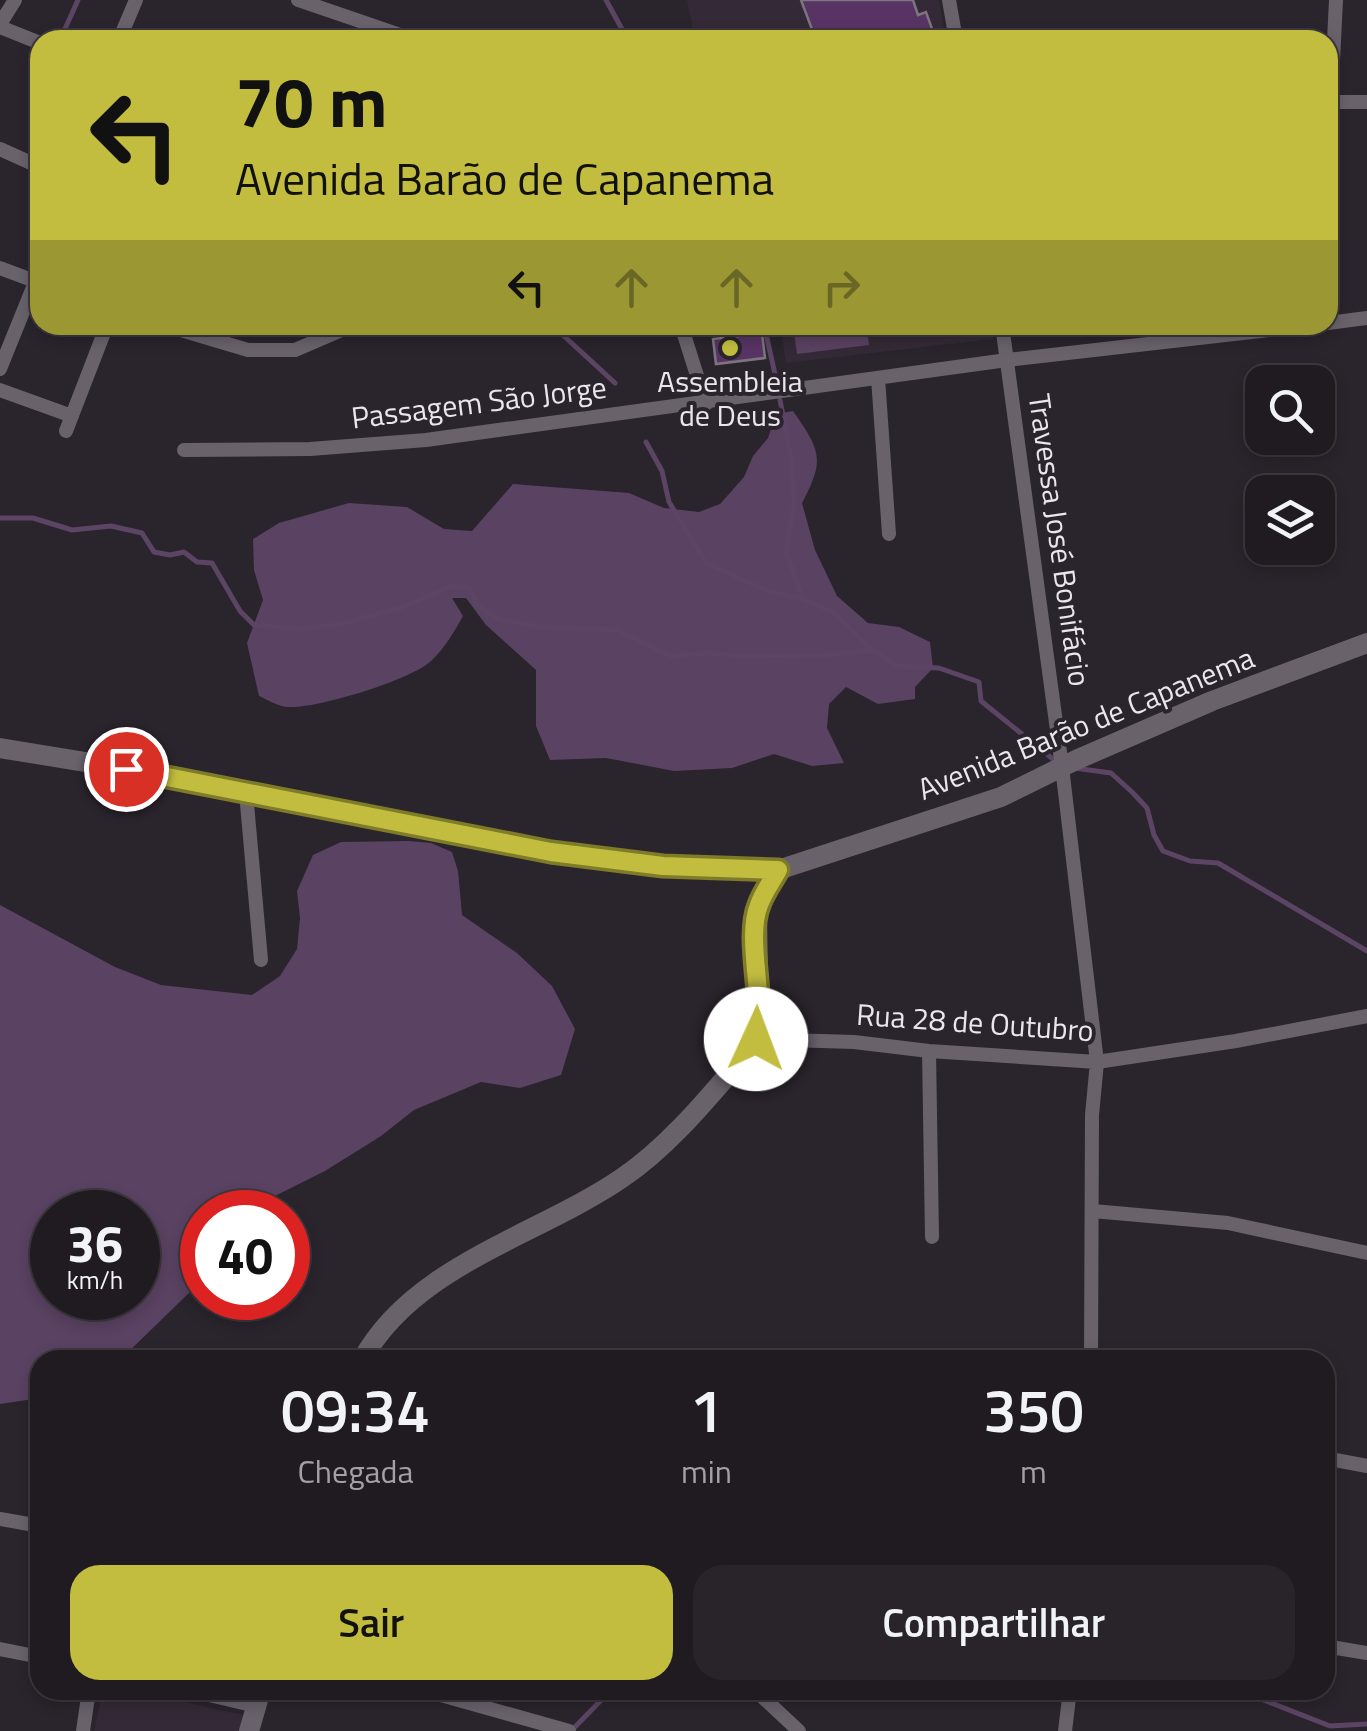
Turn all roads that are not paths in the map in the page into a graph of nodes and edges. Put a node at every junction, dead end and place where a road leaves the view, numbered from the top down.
1 (15, 0) edge
2 (136, 0) edge
3 (298, 0) edge
4 (949, 0) edge
5 (1336, 0) edge
6 (0, 26) edge
7 (123, 30) edge
8 (385, 30) edge
9 (954, 30) edge
10 (1334, 30) edge
11 (30, 39) edge
12 (1338, 102) edge
13 (1367, 102) edge
14 (0, 149) edge
15 (30, 162) edge
16 (0, 268) edge
17 (30, 276) edge
18 (30, 299) edge
19 (1367, 318) edge
20 (1338, 322) edge
21 (103, 335) edge
22 (198, 335) edge
23 (330, 335) edge
24 (684, 335) edge
25 (1003, 335) edge
26 (1226, 335) edge
27 (1007, 360) junction
28 (0, 369) edge
29 (878, 378) junction
30 (0, 390) edge
31 (706, 404) junction
32 (72, 416) junction
33 (66, 431) dead end
34 (184, 450) dead end
35 (889, 534) dead end
36 (1367, 644) edge
37 (0, 748) edge
38 (1062, 767) junction
39 (246, 793) junction
40 (778, 870) junction
41 (261, 960) dead end
42 (1367, 1016) edge
43 (756, 1039) junction
44 (930, 1051) junction
45 (1097, 1062) junction
46 (1093, 1211) junction
47 (932, 1236) dead end
48 (1367, 1253) edge
49 (368, 1350) edge
50 (1092, 1350) edge
51 (1335, 1460) edge
52 (1367, 1466) edge
53 (0, 1519) edge
54 (30, 1524) edge
55 (0, 1648) edge
56 (1335, 1648) edge
57 (1367, 1653) edge
58 (30, 1655) edge
59 (88, 1700) edge
60 (257, 1700) edge
61 (458, 1700) edge
62 (766, 1700) edge
63 (1069, 1700) edge
64 (83, 1731) edge
65 (249, 1731) edge
66 (569, 1731) edge
67 (799, 1731) edge
68 (1064, 1731) edge

1 - 6 street
2 - 7 street
3 - 8 street
4 - 9 street
5 - 10 street
6 - 11 street
12 - 13 street
14 - 15 street
16 - 17 street
18 - 28 street
19 - 20 street
21 - 32 street
22 - 23 street
24 - 31 street
25 - 27 street, Travessa José Bonifácio
26 - 27 street, Passagem São Jorge
27 - 29 street, Passagem São Jorge
27 - 38 street, Travessa José Bonifácio
29 - 31 street, Passagem São Jorge
29 - 35 street
30 - 32 street
31 - 34 street, Passagem São Jorge
32 - 33 street
36 - 38 street, Avenida Barão de Capanema
37 - 39 street, Avenida Barão de Capanema
38 - 40 street, Avenida Barão de Capanema
38 - 45 street, Travessa José Bonifácio
39 - 40 street, Avenida Barão de Capanema
39 - 41 street
40 - 43 street
42 - 45 street, Rua 28 de Outubro
43 - 44 street, Rua 28 de Outubro
43 - 49 street
44 - 45 street, Rua 28 de Outubro
44 - 47 street
45 - 46 street, Travessa José Bonifácio
46 - 48 street
46 - 50 street, Travessa José Bonifácio
51 - 52 street
53 - 54 street
55 - 58 street
56 - 57 street
59 - 64 street
60 - 65 street
61 - 66 street
62 - 67 street
63 - 68 street

